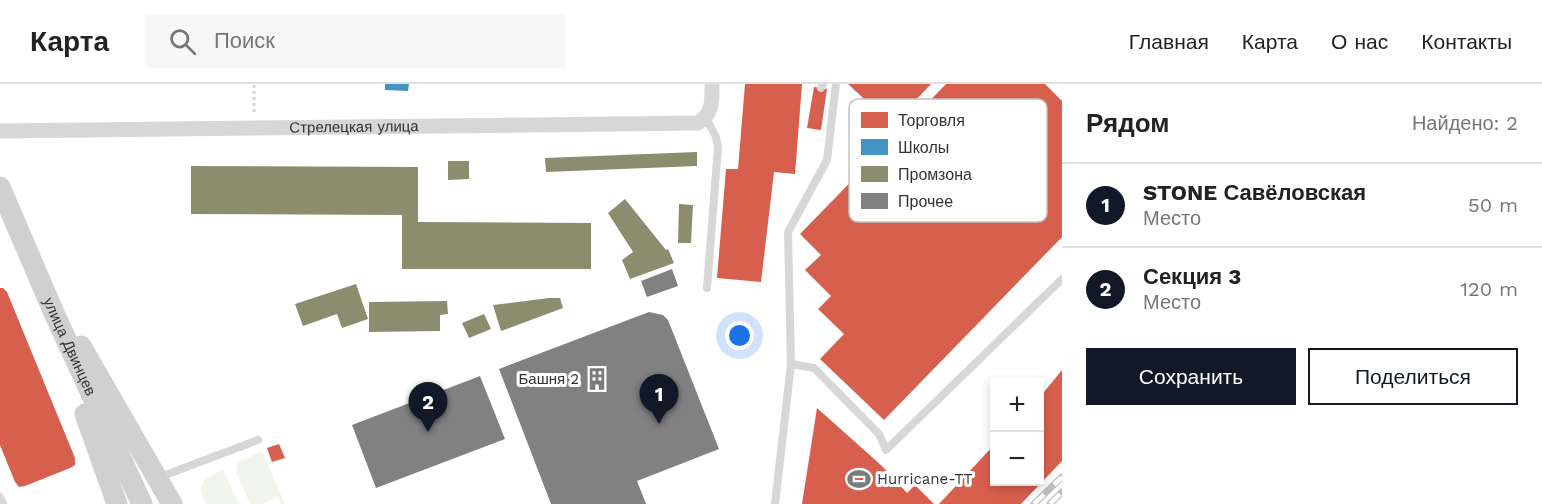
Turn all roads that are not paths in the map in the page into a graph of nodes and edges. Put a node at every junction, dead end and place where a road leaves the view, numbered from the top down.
1 (712, 84) edge
2 (836, 84) edge
3 (706, 118) junction
4 (0, 131) edge
5 (0, 187) edge
6 (1062, 279) edge
7 (707, 288) dead end
8 (54, 314) junction
9 (791, 364) junction
10 (258, 440) dead end
11 (155, 478) junction
12 (0, 497) edge
13 (109, 502) edge
14 (141, 503) edge
15 (3, 504) edge
16 (171, 504) edge
17 (775, 504) edge

1 - 3 street
2 - 9 lane
3 - 4 street, Стрелецкая улица
3 - 7 lane
5 - 8 street, улица Двинцев
6 - 9 lane
8 - 11 street
8 - 13 street
8 - 14 street, улица Двинцев
9 - 17 lane
10 - 11 lane
11 - 16 street
12 - 15 lane
13 - 14 street

